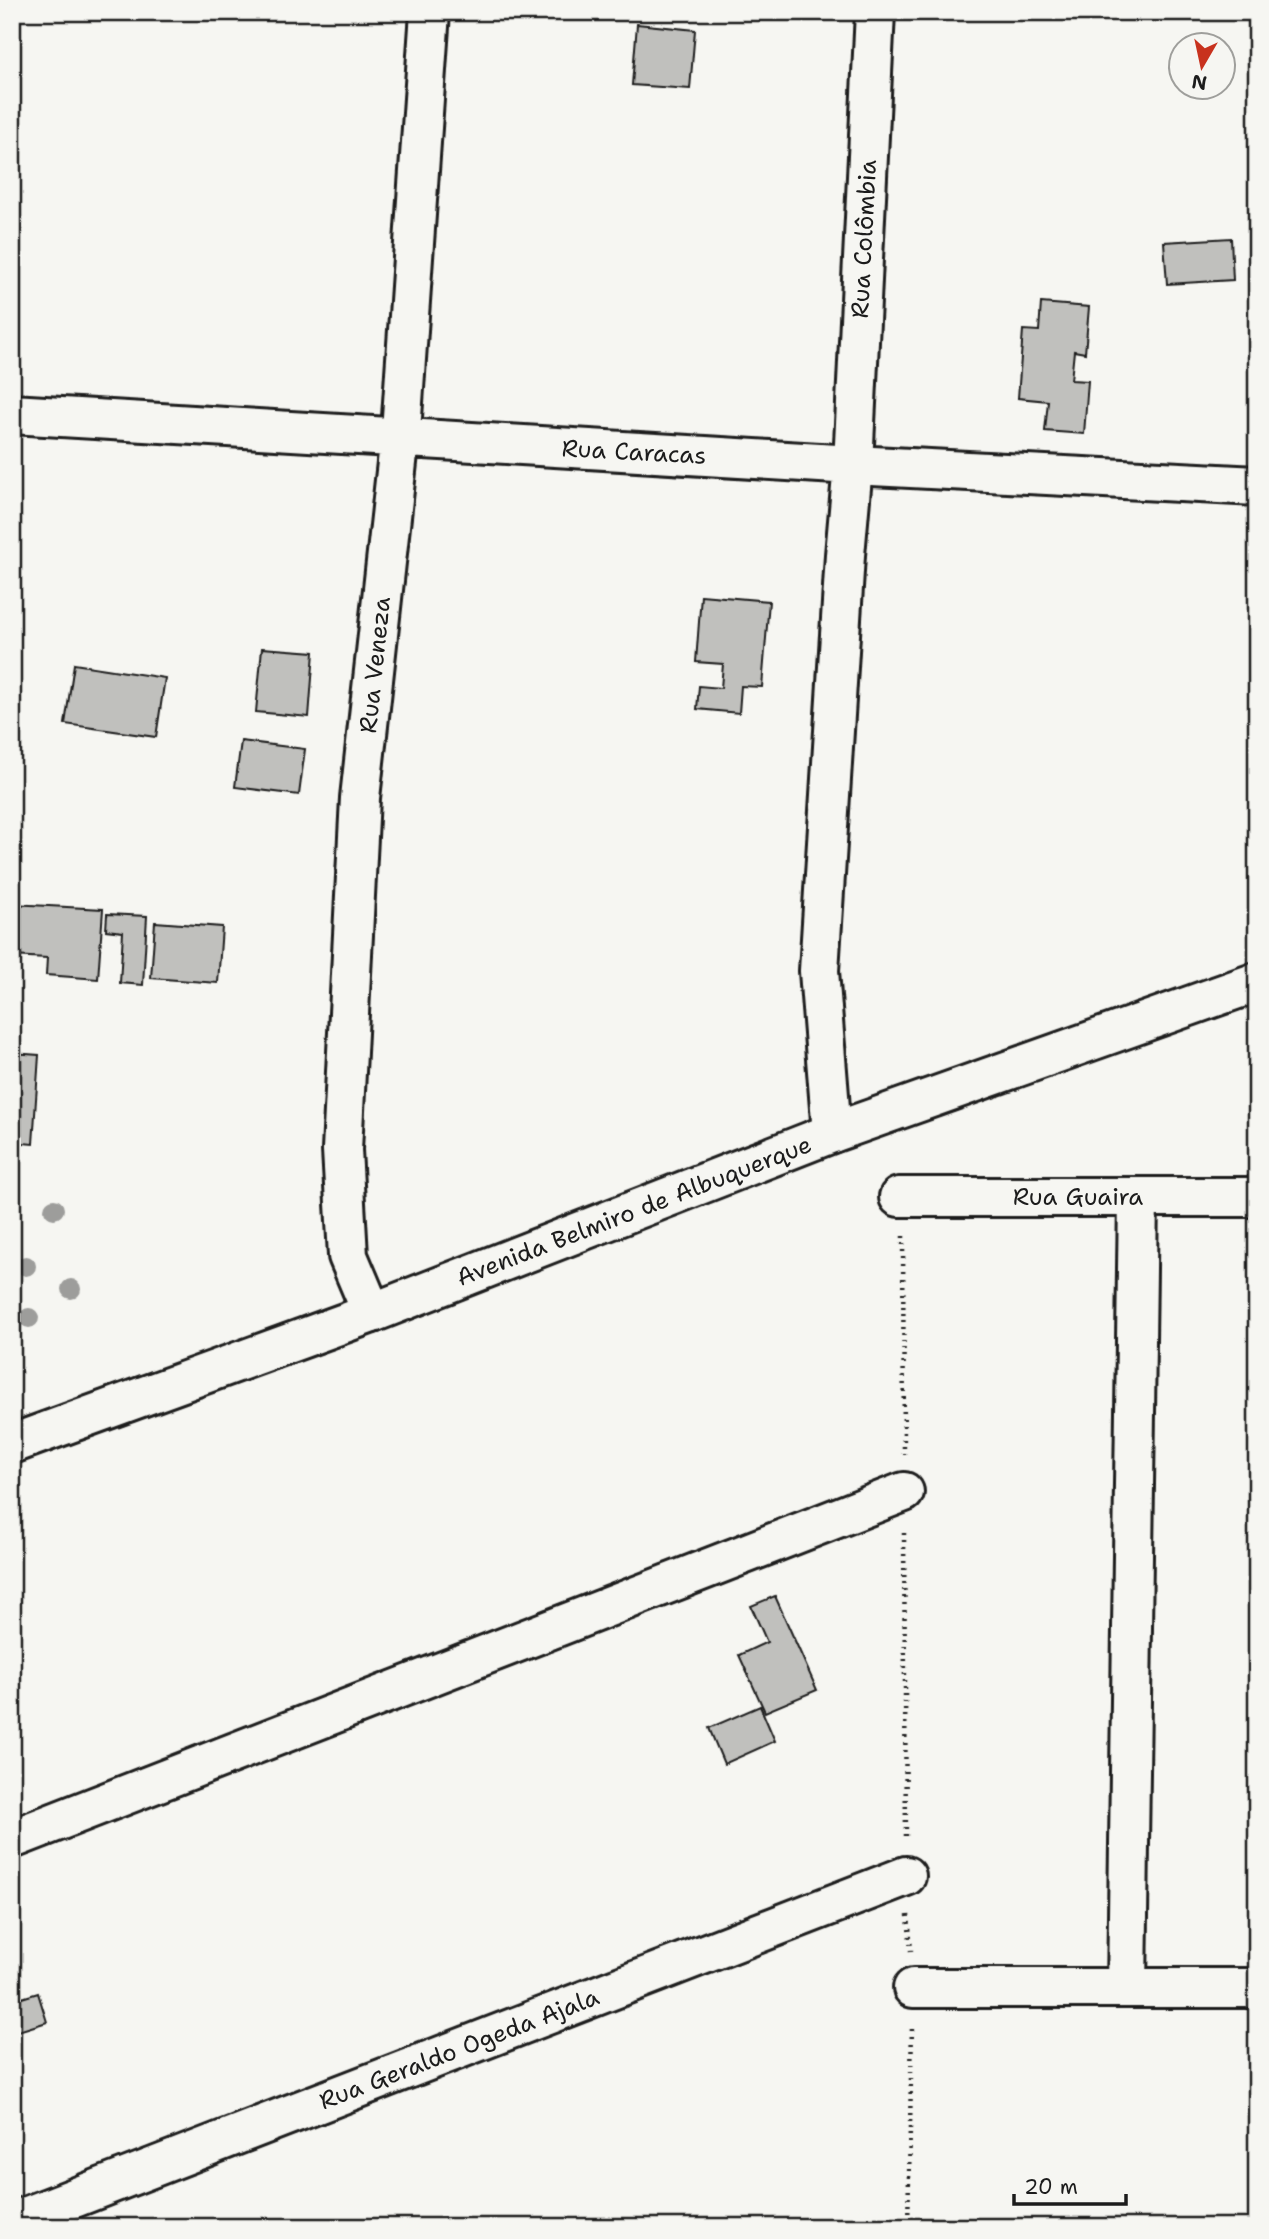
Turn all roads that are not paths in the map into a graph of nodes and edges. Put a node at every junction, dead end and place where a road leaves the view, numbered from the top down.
1 (430, 12) edge
2 (875, 12) edge
3 (12, 414) edge
4 (400, 438) junction
5 (853, 465) junction
6 (1257, 486) edge
7 (1257, 982) edge
8 (832, 1133) junction
9 (900, 1196) road end
10 (1138, 1197) junction
11 (1257, 1197) edge
12 (372, 1313) junction
13 (12, 1444) edge
14 (904, 1492) road end
15 (12, 1839) edge
16 (906, 1876) road end
17 (913, 1988) road end
18 (1127, 1988) junction
19 (1257, 1988) edge
20 (12, 2222) edge

1 - 4 street, Rua Veneza
2 - 5 street, Rua Colômbia
3 - 4 street, Rua Caracas
4 - 5 street, Rua Caracas
4 - 12 street, Rua Veneza
5 - 6 street, Rua Caracas
5 - 8 street, Rua Colômbia
7 - 8 street, Avenida Belmiro de Albuquerque
8 - 12 street, Avenida Belmiro de Albuquerque
9 - 10 street, Rua Guaira
10 - 11 street, Rua Guaira
10 - 18 street
12 - 13 street, Avenida Belmiro de Albuquerque
14 - 15 street
16 - 20 street, Rua Geraldo Ogeda Ajala
17 - 18 street
18 - 19 street

